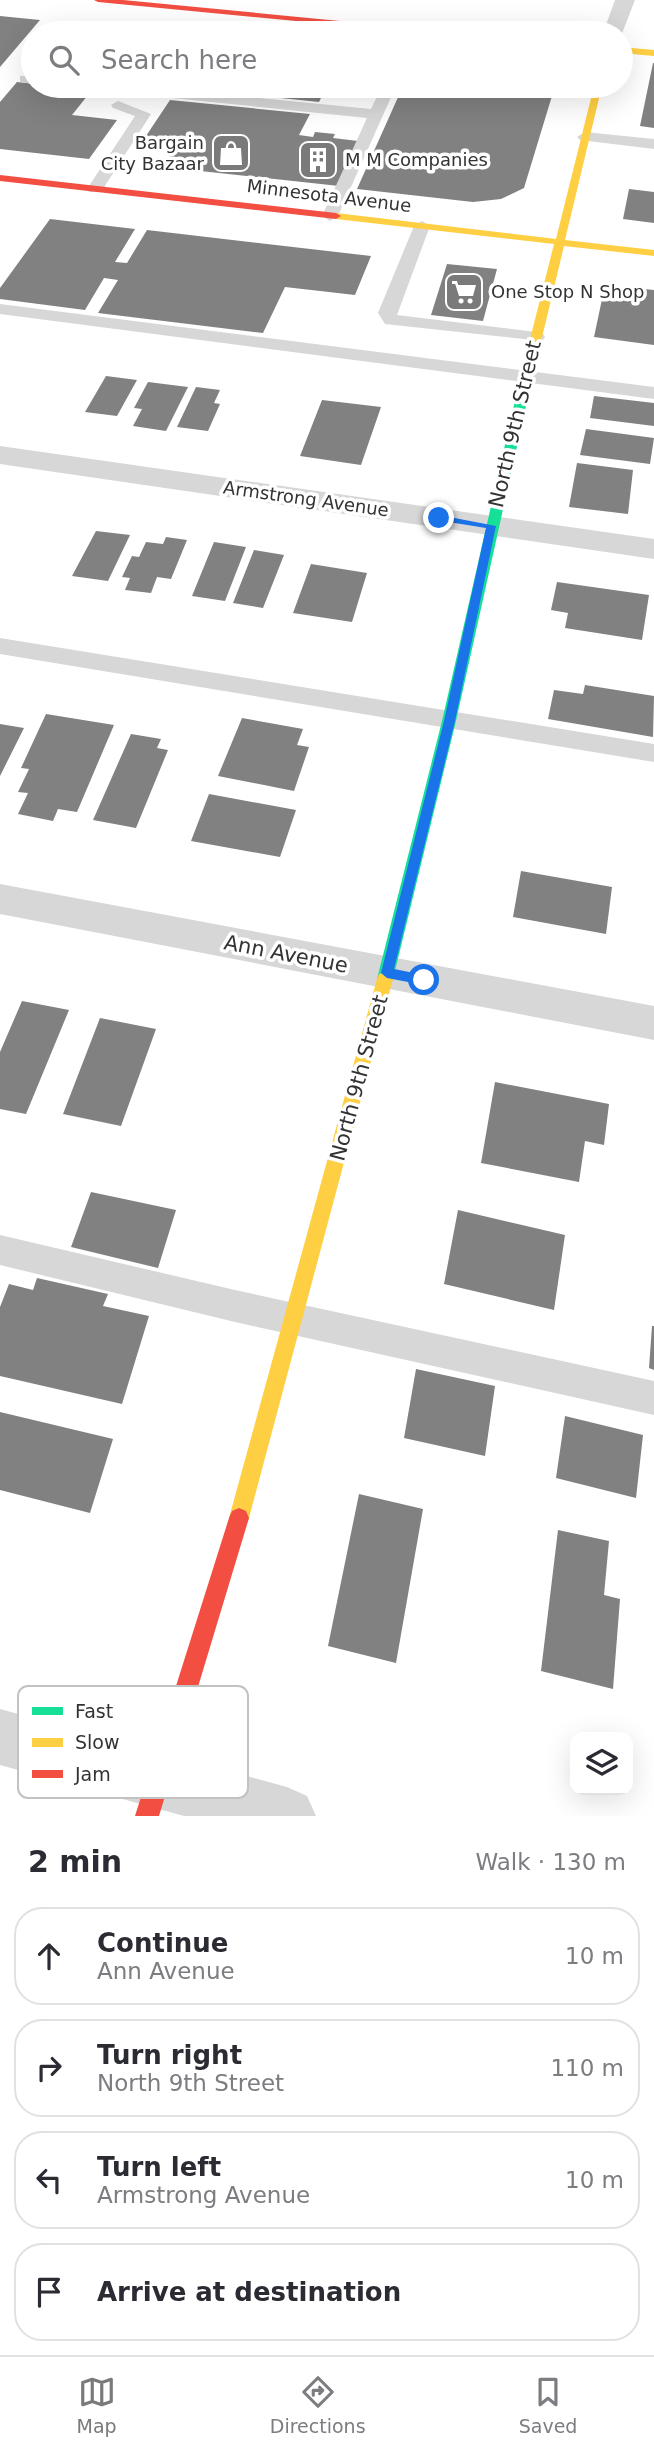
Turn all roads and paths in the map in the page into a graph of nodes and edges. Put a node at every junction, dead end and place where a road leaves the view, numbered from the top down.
1 (98, 0) edge
2 (625, 0) edge
3 (305, 21) edge
4 (617, 21) edge
5 (633, 51) edge
6 (654, 54) edge
7 (215, 98) edge
8 (383, 98) edge
9 (595, 98) edge
10 (118, 105) dead end
11 (376, 114) junction
12 (586, 137) junction
13 (654, 144) edge
14 (0, 178) edge
15 (95, 189) junction
16 (330, 216) junction
17 (422, 226) junction
18 (558, 242) junction
19 (654, 253) edge
20 (0, 309) edge
21 (536, 337) junction
22 (528, 377) junction
23 (654, 393) edge
24 (0, 455) edge
25 (491, 526) junction
26 (654, 549) edge
27 (0, 646) edge
28 (449, 721) junction
29 (654, 754) edge
30 (0, 900) edge
31 (387, 973) junction
32 (654, 1023) edge
33 (0, 1250) edge
34 (294, 1319) junction
35 (654, 1398) edge
36 (188, 1686) edge
37 (0, 1737) edge
38 (18, 1744) edge
39 (152, 1798) edge
40 (287, 1816) edge

1 - 3 street
2 - 4 street
5 - 6 street
7 - 11 lane
8 - 11 lane
9 - 12 street, North 9th Street
10 - 15 lane
11 - 16 lane
12 - 13 lane
12 - 18 street, North 9th Street
14 - 15 street, Minnesota Avenue
15 - 16 street, Minnesota Avenue
16 - 17 street, Minnesota Avenue
17 - 18 street, Minnesota Avenue
17 - 21 lane
18 - 19 street, Minnesota Avenue
18 - 21 street, North 9th Street
20 - 22 lane
21 - 22 street, North 9th Street
22 - 23 lane
22 - 25 street, North 9th Street
24 - 25 street, Armstrong Avenue
25 - 26 street, Armstrong Avenue
25 - 28 street, North 9th Street
27 - 28 lane
28 - 29 lane
28 - 31 street, North 9th Street
30 - 31 street, Ann Avenue
31 - 32 street, Ann Avenue
31 - 34 street, North 9th Street
33 - 34 lane
34 - 35 lane
34 - 36 street, North 9th Street
37 - 38 street
39 - 40 street

